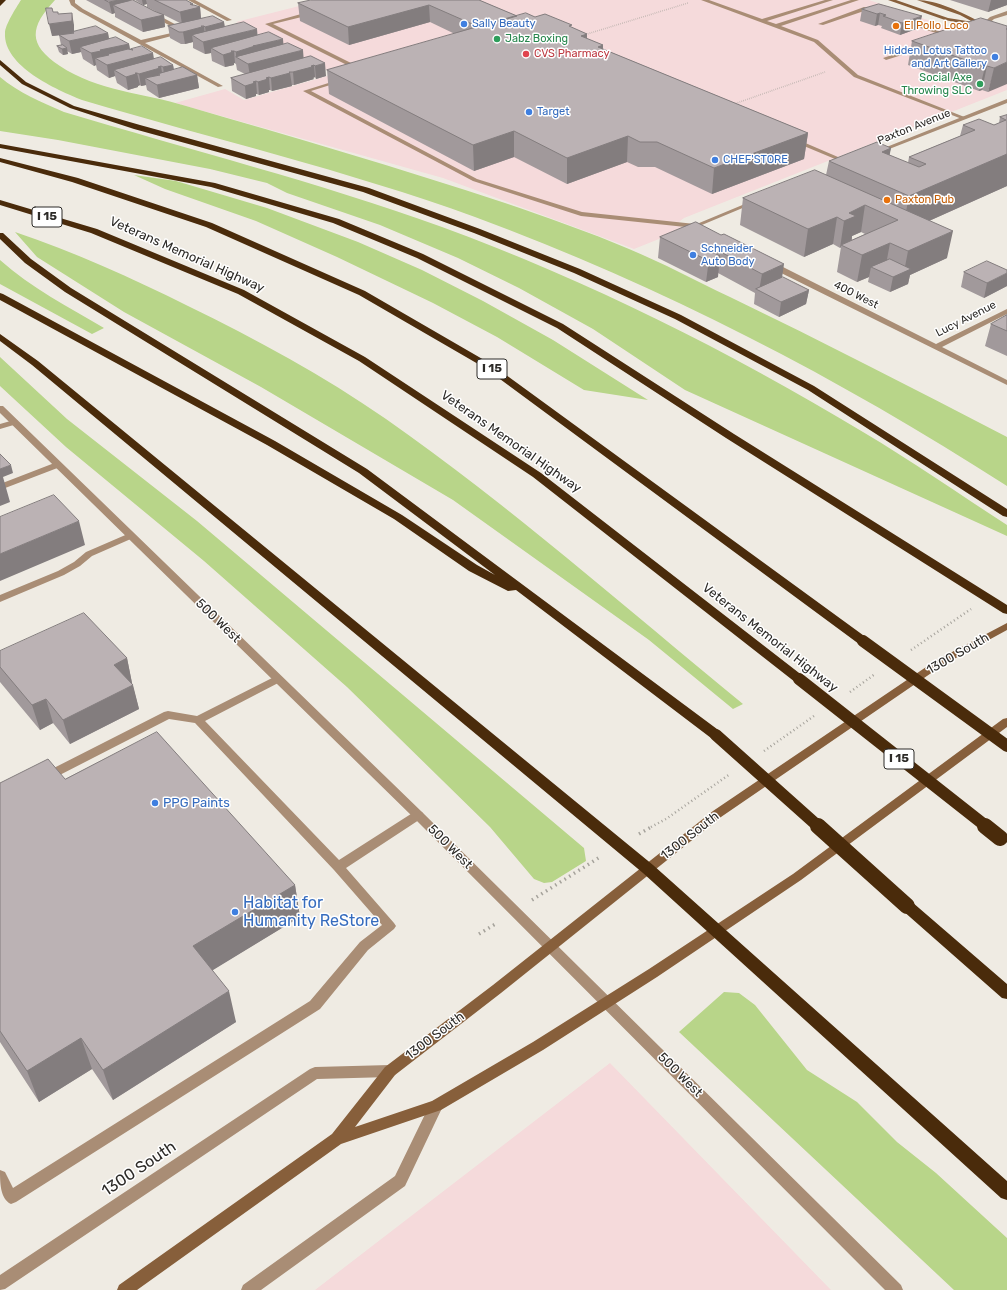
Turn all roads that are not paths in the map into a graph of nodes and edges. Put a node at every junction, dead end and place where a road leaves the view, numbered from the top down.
1 (3, 0) edge
2 (72, 0) edge
3 (191, 0) edge
4 (704, 0) edge
5 (830, 0) edge
6 (856, 0) edge
7 (891, 0) edge
8 (904, 0) edge
9 (920, 0) edge
10 (0, 4) edge
11 (146, 10) edge
12 (319, 11) edge
13 (879, 12) edge
14 (1007, 13) edge
15 (900, 19) edge
16 (762, 21) junction
17 (222, 22) edge
18 (820, 24) dead end
19 (776, 26) junction
20 (982, 26) junction
21 (989, 28) edge
22 (191, 29) edge
23 (184, 31) junction
24 (141, 42) junction
25 (933, 44) edge
26 (926, 46) edge
27 (886, 58) dead end
28 (0, 62) edge
29 (359, 75) edge
30 (344, 80) edge
31 (220, 86) dead end
32 (1007, 101) edge
33 (964, 118) junction
34 (784, 136) edge
35 (0, 146) edge
36 (871, 155) edge
37 (0, 160) edge
38 (856, 160) edge
39 (849, 164) junction
40 (842, 166) edge
41 (762, 199) edge
42 (0, 202) edge
43 (0, 235) edge
44 (764, 261) edge
45 (0, 296) edge
46 (1007, 311) edge
47 (0, 337) edge
48 (936, 347) junction
49 (1007, 383) edge
50 (0, 408) edge
51 (14, 422) junction
52 (0, 427) edge
53 (58, 465) junction
54 (0, 487) edge
55 (1007, 514) edge
56 (130, 536) junction
57 (0, 599) edge
58 (546, 607) junction
59 (1007, 610) edge
60 (1007, 626) edge
61 (278, 679) junction
62 (198, 720) junction
63 (1007, 722) edge
64 (1007, 746) edge
65 (35, 783) edge
66 (418, 815) junction
67 (1003, 841) edge
68 (338, 867) junction
69 (648, 869) junction
70 (717, 930) junction
71 (550, 947) junction
72 (1007, 993) edge
73 (606, 1002) junction
74 (390, 1071) junction
75 (436, 1106) junction
76 (337, 1139) junction
77 (0, 1177) edge
78 (1007, 1192) edge
79 (0, 1284) edge
80 (124, 1290) edge
81 (248, 1290) edge
82 (896, 1290) edge

1 - 10 highway
2 - 24 street
3 - 17 street
4 - 16 street
5 - 16 street
6 - 19 street
7 - 20 main road
8 - 20 main road
9 - 20 main road
11 - 23 street
12 - 29 street
13 - 18 street
14 - 20 street
15 - 25 street
16 - 19 street
19 - 33 street
20 - 21 main road
22 - 23 street
23 - 24 street
24 - 31 street
26 - 27 street
28 - 55 highway
30 - 41 street
32 - 33 street, Paxton Avenue
33 - 36 street, Paxton Avenue
34 - 39 street
35 - 59 highway
37 - 64 highway, I 15, bridge
38 - 39 street
39 - 40 street
42 - 67 highway, Veterans Memorial Highway / I 15, bridge
43 - 58 highway
44 - 48 street, 400 West
45 - 58 highway
46 - 48 street, Lucy Avenue
47 - 69 highway
48 - 49 street, 400 West
50 - 51 street, 500 West
51 - 52 street
51 - 53 street, 500 West
53 - 54 street
53 - 56 street, 500 West
56 - 57 street
56 - 61 street, 500 West
58 - 72 highway, bridge
60 - 69 main road, 1300 South
61 - 62 street
61 - 66 street, 500 West
62 - 65 street
62 - 68 street
63 - 70 main road, 1300 South
66 - 68 street
66 - 71 street, 500 West
68 - 77 street
69 - 70 highway
69 - 71 main road, 1300 South
70 - 73 main road, 1300 South
70 - 78 highway
71 - 73 street, 500 West
71 - 74 main road, 1300 South
73 - 75 main road, 1300 South
73 - 82 street, 500 West
74 - 76 main road, 1300 South
74 - 79 street, 1300 South
75 - 76 main road, 1300 South
75 - 81 street
76 - 80 main road, 1300 South

